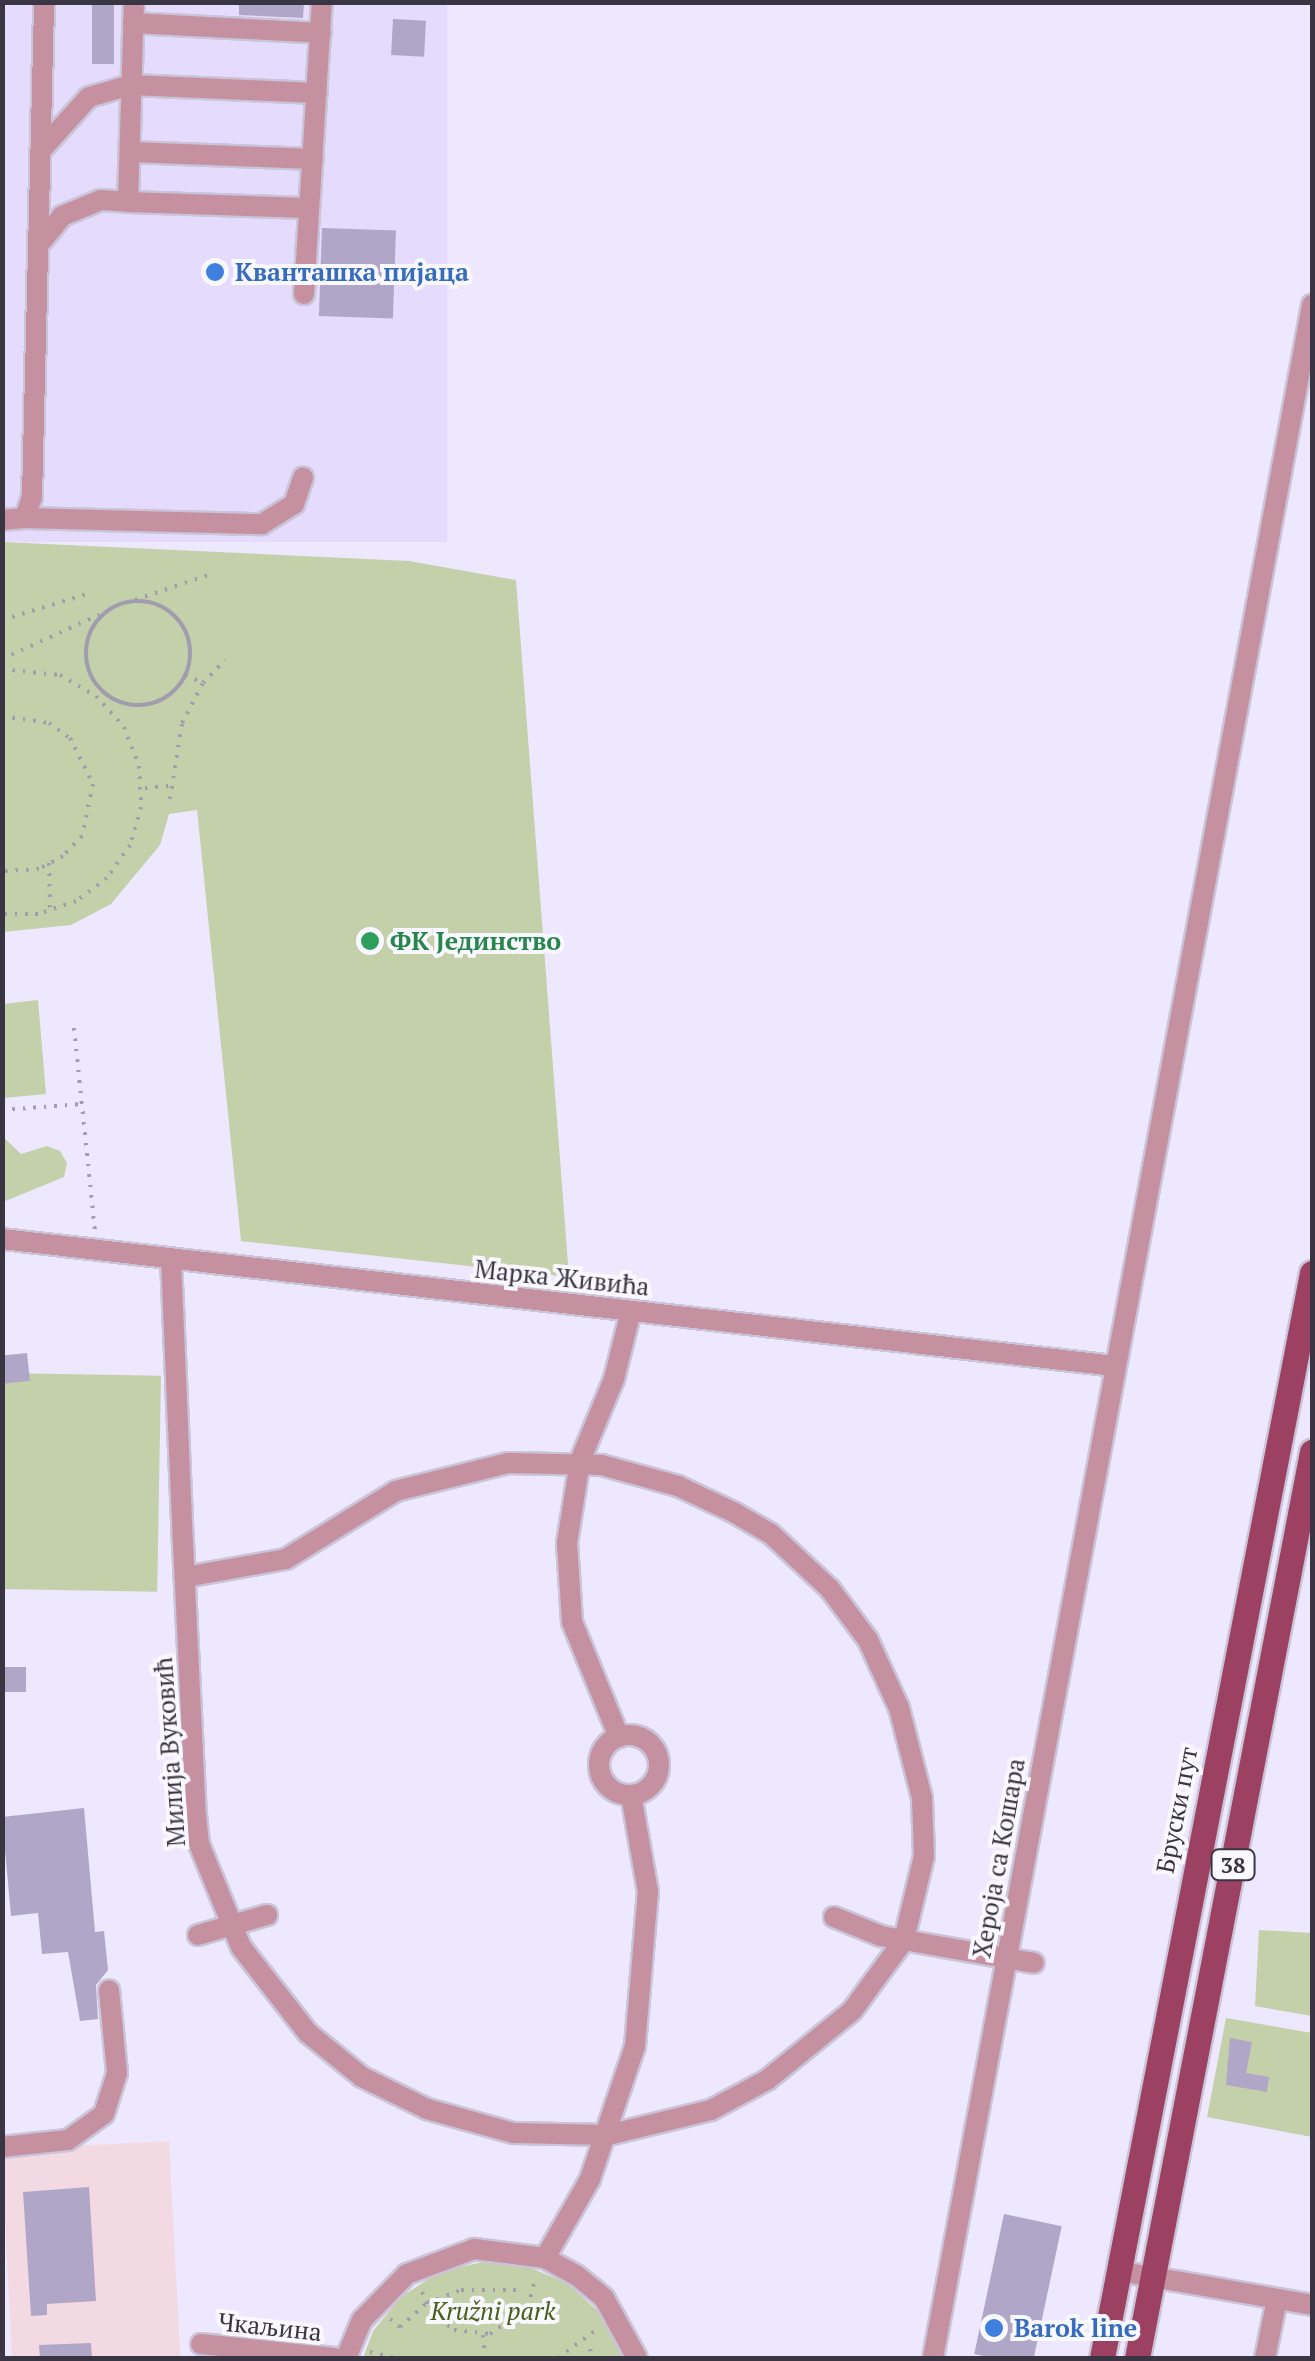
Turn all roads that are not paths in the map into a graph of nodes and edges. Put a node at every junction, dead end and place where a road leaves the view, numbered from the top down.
1 (44, 2) edge
2 (322, 2) edge
3 (134, 13) edge
4 (320, 33) junction
5 (131, 86) junction
6 (317, 93) junction
7 (42, 149) junction
8 (130, 152) junction
9 (313, 159) junction
10 (128, 202) junction
11 (307, 208) junction
12 (42, 241) junction
13 (304, 294) dead end
14 (1312, 305) edge
15 (303, 478) dead end
16 (25, 518) junction
17 (2, 520) edge
18 (2, 1239) edge
19 (171, 1259) junction
20 (1312, 1273) edge
21 (630, 1310) junction
22 (1115, 1366) junction
23 (1312, 1452) edge
24 (580, 1461) junction
25 (185, 1578) junction
26 (619, 1737) junction
27 (631, 1795) junction
28 (267, 1915) dead end
29 (834, 1917) dead end
30 (232, 1928) junction
31 (198, 1935) dead end
32 (904, 1940) junction
33 (1006, 1958) junction
34 (1034, 1964) dead end
35 (109, 1990) dead end
36 (608, 2134) junction
37 (2, 2147) edge
38 (540, 2264) junction
39 (1118, 2271) junction
40 (1153, 2278) junction
41 (1277, 2299) junction
42 (1312, 2306) edge
43 (202, 2344) dead end
44 (356, 2355) edge
45 (334, 2358) edge
46 (637, 2358) edge
47 (933, 2358) edge
48 (1102, 2358) edge
49 (1138, 2358) edge
50 (1265, 2358) edge

1 - 7 street
2 - 4 street
3 - 4 street
3 - 5 street
4 - 6 street
5 - 6 street
5 - 7 street
5 - 8 street
6 - 9 street
7 - 12 street
8 - 9 street
8 - 10 street
9 - 11 street
10 - 11 street
10 - 12 street
11 - 13 street
12 - 16 street
14 - 22 street, Хероја са Кошара
15 - 16 street
16 - 17 street
18 - 19 street, Марка Живића
19 - 21 street, Марка Живића
19 - 25 street, Милија Вуковић
20 - 39 main road, Бруски пут / 38
21 - 22 street, Марка Живића
21 - 24 street
22 - 33 street, Хероја са Кошара
23 - 40 main road, 38
24 - 25 street, Милија Вуковић
24 - 26 street
24 - 32 street, Милија Вуковић
25 - 30 street, Милија Вуковић
26 - 27 street
26 - 27 street
27 - 36 street
28 - 30 street
29 - 32 street
30 - 31 street
30 - 36 street, Милија Вуковић
32 - 33 street
32 - 36 street, Милија Вуковић
33 - 34 street
33 - 47 street, Хероја са Кошара
35 - 37 street
36 - 38 street
38 - 44 street
38 - 46 street
39 - 40 street
39 - 48 main road, Бруски пут / 38
40 - 41 street
40 - 49 main road, 38
41 - 42 street
41 - 50 street
43 - 45 street, Чкаљина

